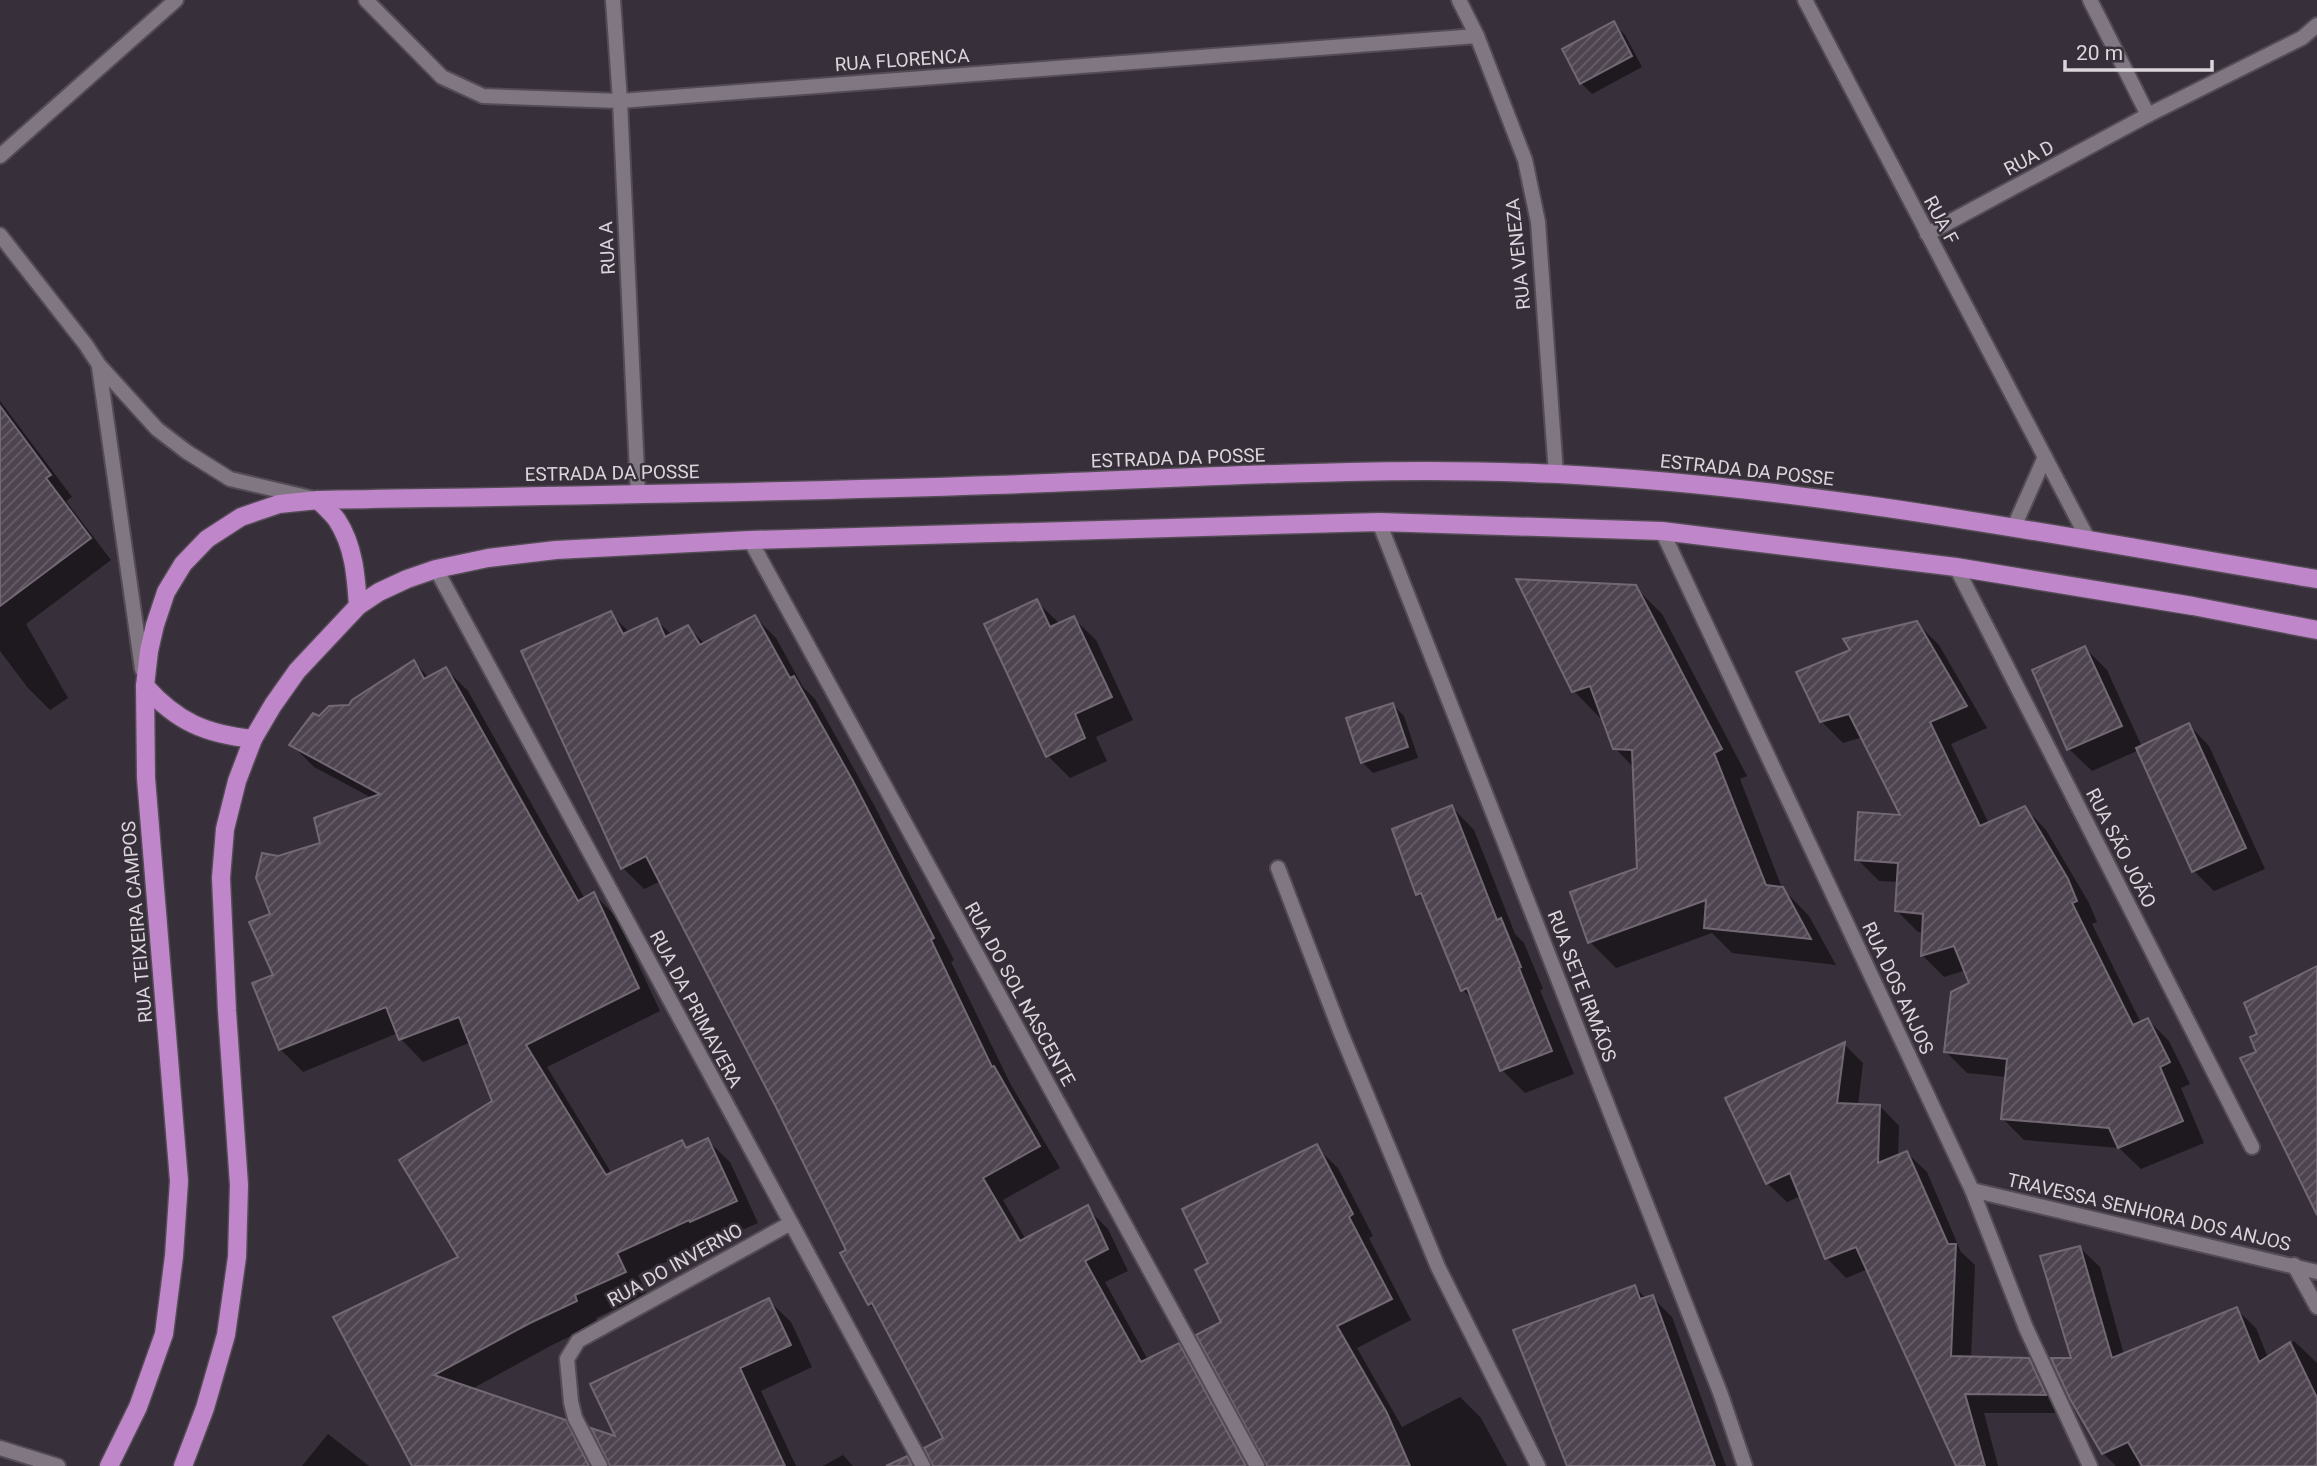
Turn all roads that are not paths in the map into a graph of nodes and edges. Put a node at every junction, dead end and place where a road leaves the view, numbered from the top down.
1 (176, 0) edge
2 (366, 0) edge
3 (613, 0) edge
4 (1459, 0) edge
5 (1805, 0) edge
6 (2090, 0) edge
7 (2317, 24) edge
8 (1477, 36) junction
9 (620, 101) junction
10 (2148, 115) junction
11 (0, 156) edge
12 (1927, 234) junction
13 (0, 235) edge
14 (99, 365) junction
15 (2045, 457) junction
16 (1556, 474) junction
17 (638, 494) junction
18 (318, 500) junction
19 (1379, 522) junction
20 (2013, 529) junction
21 (1662, 531) junction
22 (750, 540) junction
23 (2089, 541) junction
24 (1956, 566) junction
25 (436, 569) junction
26 (2317, 579) edge
27 (358, 606) junction
28 (2317, 630) edge
29 (145, 686) junction
30 (253, 739) junction
31 (1278, 868) dead end
32 (2252, 1147) dead end
33 (1972, 1190) junction
34 (791, 1223) junction
35 (2294, 1265) junction
36 (2317, 1272) edge
37 (2317, 1307) edge
38 (0, 1448) edge
39 (58, 1466) edge
40 (109, 1466) edge
41 (183, 1466) edge
42 (600, 1466) edge
43 (923, 1466) edge
44 (1257, 1466) edge
45 (1538, 1466) edge
46 (1745, 1466) edge
47 (2090, 1466) edge

1 - 11 street
2 - 9 street, RUA FLORENCA
3 - 9 street, RUA A
4 - 8 street, RUA VENEZA
5 - 12 street, RUA F
6 - 10 street
7 - 10 street, RUA D
8 - 9 street, RUA FLORENCA
8 - 16 street, RUA VENEZA
9 - 17 street, RUA A
10 - 12 street, RUA D
12 - 15 street, RUA F
13 - 14 street, RUA TEIXEIRA CAMPOS
14 - 18 street, RUA TEIXEIRA CAMPOS
14 - 29 street, RUA TEIXEIRA CAMPOS
15 - 20 street
15 - 23 street, RUA F
16 - 17 main road, ESTRADA DA POSSE
16 - 20 main road, ESTRADA DA POSSE
17 - 18 main road, ESTRADA DA POSSE
18 - 27 main road
18 - 29 main road, ESTRADA DA POSSE
19 - 21 main road
19 - 22 main road
19 - 46 street, RUA SETE IRMÃOS
20 - 23 main road, ESTRADA DA POSSE
21 - 24 main road
21 - 33 street, RUA DOS ANJOS
22 - 25 main road
22 - 44 street, RUA DO SOL NASCENTE
23 - 26 main road, ESTRADA DA POSSE
24 - 28 main road
24 - 32 street, RUA SÃO JOÃO
25 - 27 main road
25 - 34 street, RUA DA PRIMAVERA
27 - 30 main road
29 - 30 main road
29 - 40 main road, RUA TEIXEIRA CAMPOS
30 - 41 main road
31 - 45 street
33 - 35 street, TRAVESSA SENHORA DOS ANJOS
33 - 47 street, RUA DOS ANJOS
34 - 42 street, RUA DO INVERNO
34 - 43 street, RUA DA PRIMAVERA
35 - 36 street, TRAVESSA SENHORA DOS ANJOS
35 - 37 street
38 - 39 street

